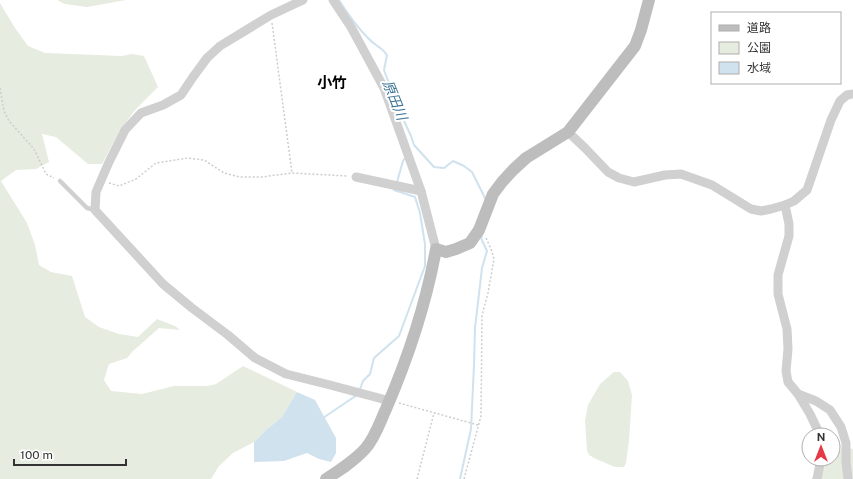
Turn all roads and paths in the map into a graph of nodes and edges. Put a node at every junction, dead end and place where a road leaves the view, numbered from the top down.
1 (303, 0) edge
2 (333, 0) edge
3 (649, 0) edge
4 (271, 15) junction
5 (0, 88) edge
6 (853, 94) edge
7 (568, 132) junction
8 (292, 173) junction
9 (356, 177) joint
10 (60, 181) joint
11 (101, 181) junction
12 (421, 191) junction
13 (785, 205) junction
14 (95, 210) junction
15 (479, 230) junction
16 (436, 249) junction
17 (798, 394) junction
18 (390, 401) junction
19 (434, 413) junction
20 (479, 425) junction
21 (816, 427) edge
22 (819, 467) edge
23 (326, 479) edge
24 (418, 479) edge
25 (464, 479) edge
26 (817, 479) edge
27 (848, 479) edge

1 - 4 street
2 - 12 street
3 - 7 street
4 - 8 path
4 - 11 street
5 - 10 path
6 - 13 street
7 - 13 street
7 - 15 street
8 - 9 path
8 - 11 path
9 - 12 street
10 - 14 lane
11 - 14 street
12 - 16 street
13 - 17 street
14 - 18 street
15 - 16 street
15 - 20 path
16 - 18 street
17 - 21 street
17 - 27 street
18 - 19 path
18 - 23 street
19 - 20 path
19 - 24 path
20 - 25 path
22 - 26 street

